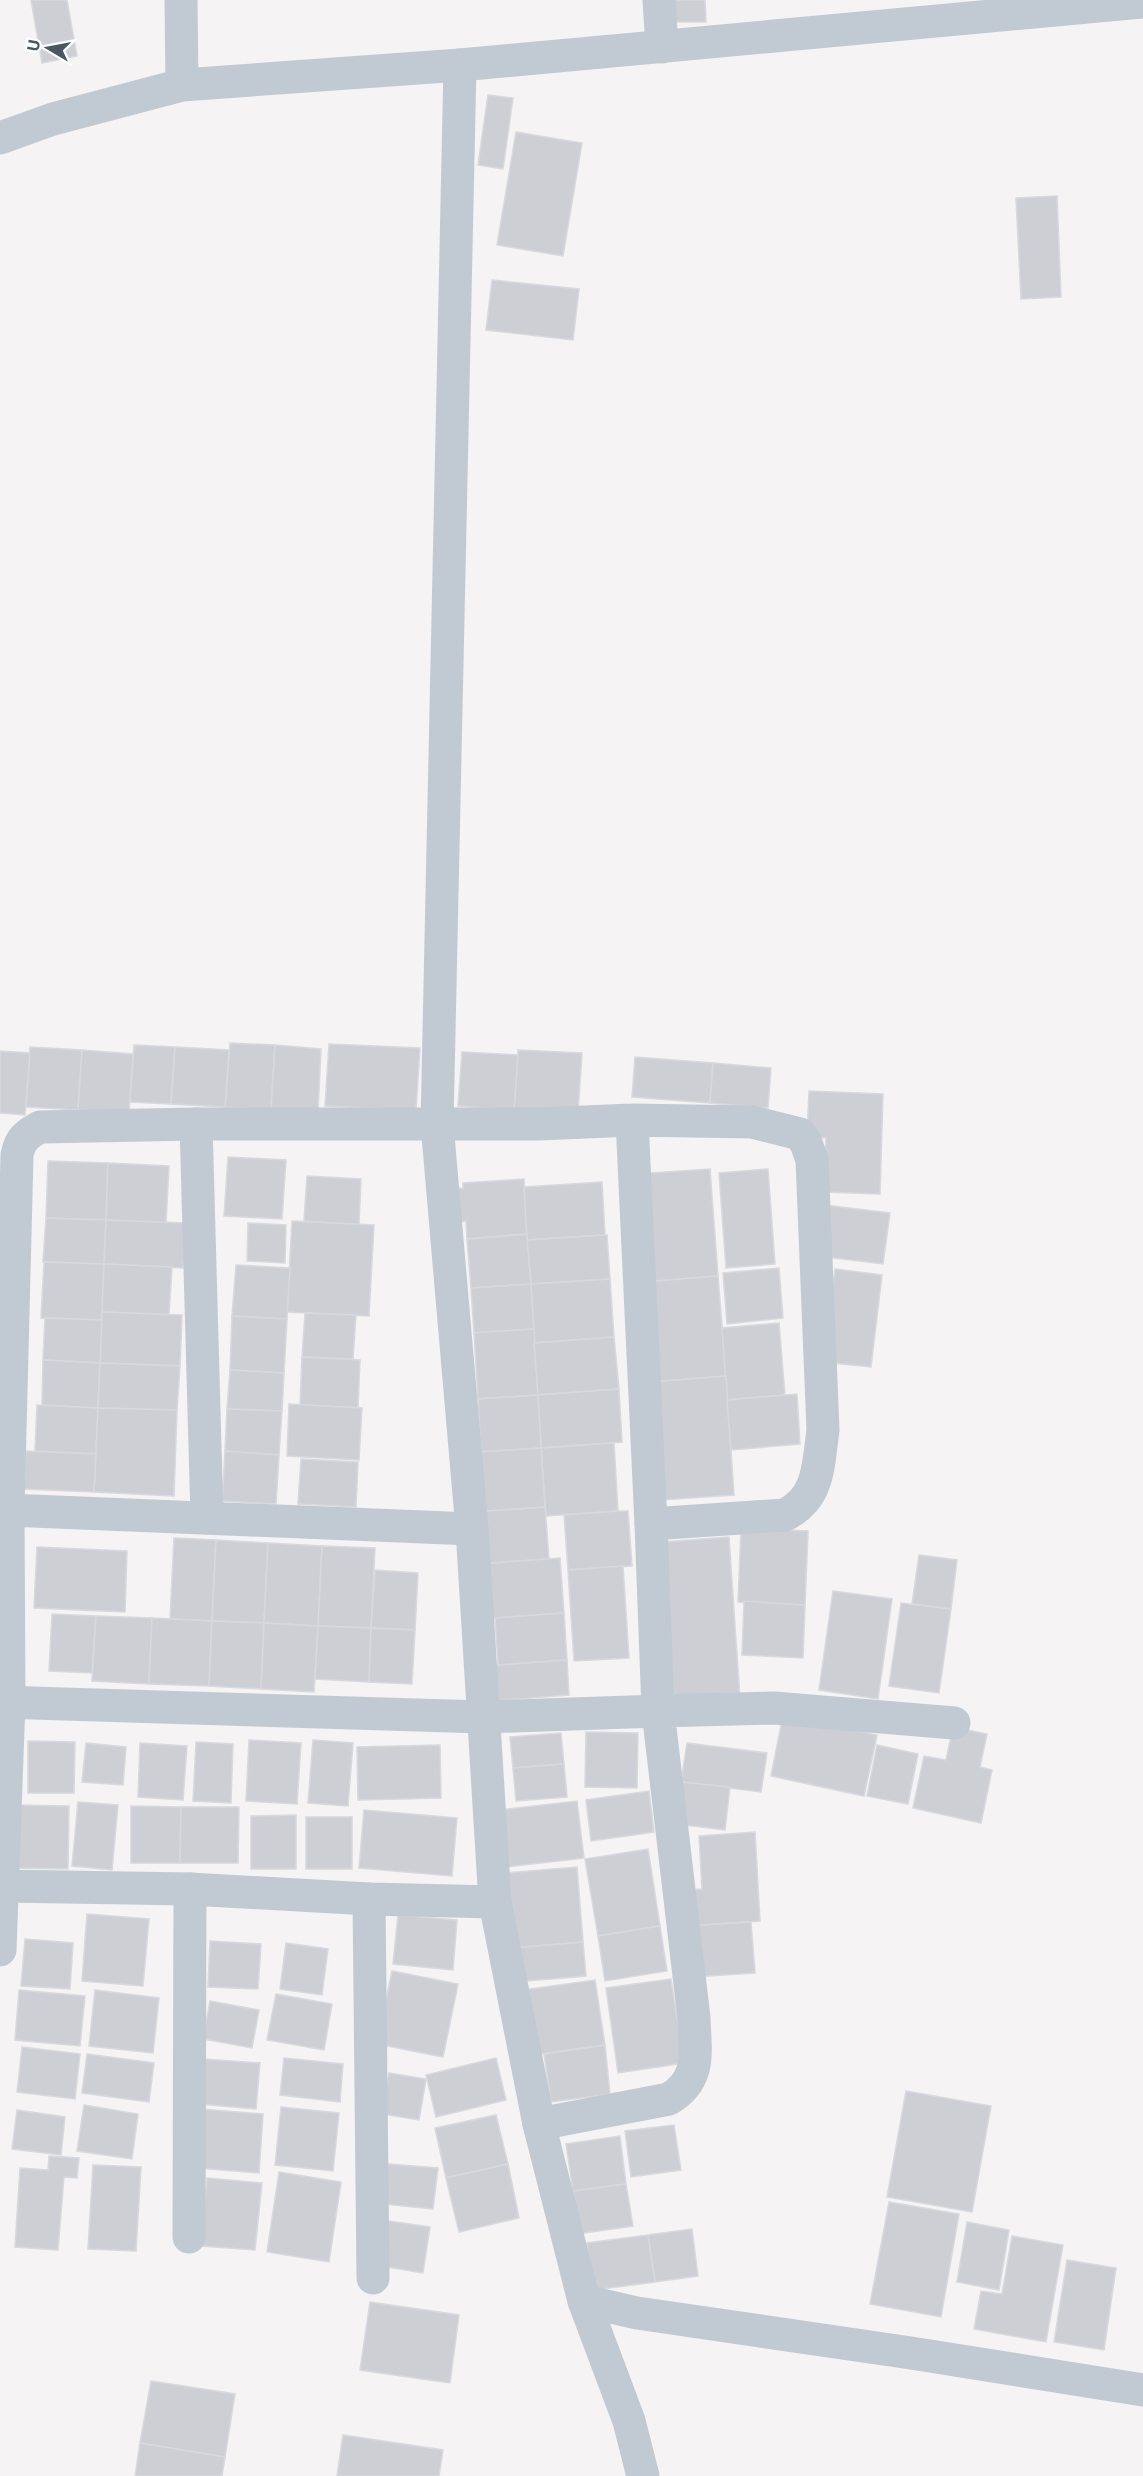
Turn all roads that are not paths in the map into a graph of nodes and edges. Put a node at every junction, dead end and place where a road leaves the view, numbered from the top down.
1 (181, 0) edge
2 (658, 0) edge
3 (1143, 2) edge
4 (663, 47) junction
5 (460, 66) junction
6 (182, 85) junction
7 (0, 138) edge
8 (632, 1120) junction
9 (196, 1124) junction
10 (437, 1124) junction
11 (8, 1510) junction
12 (207, 1518) junction
13 (651, 1524) junction
14 (472, 1529) junction
15 (4, 1702) edge
16 (658, 1711) junction
17 (483, 1717) junction
18 (954, 1723) dead end
19 (2, 1886) junction
20 (190, 1889) junction
21 (369, 1899) junction
22 (495, 1902) junction
23 (0, 1950) edge
24 (540, 2124) junction
25 (189, 2237) dead end
26 (373, 2278) dead end
27 (584, 2301) junction
28 (1143, 2390) edge
29 (643, 2476) edge

1 - 6 street
2 - 4 street
3 - 4 street
4 - 5 street
5 - 6 street
5 - 10 street
6 - 7 street
8 - 10 street
8 - 13 street
8 - 13 street
9 - 10 street
9 - 11 street
9 - 12 street
10 - 14 street
11 - 12 street
11 - 15 street
12 - 14 street
13 - 16 street
14 - 17 street
15 - 17 street
15 - 19 street
16 - 17 street
16 - 18 street
16 - 24 street
17 - 22 street
19 - 20 street
19 - 23 street
20 - 21 street
20 - 25 street
21 - 22 street
21 - 26 street
22 - 24 street
24 - 27 street
27 - 28 street
27 - 29 street

